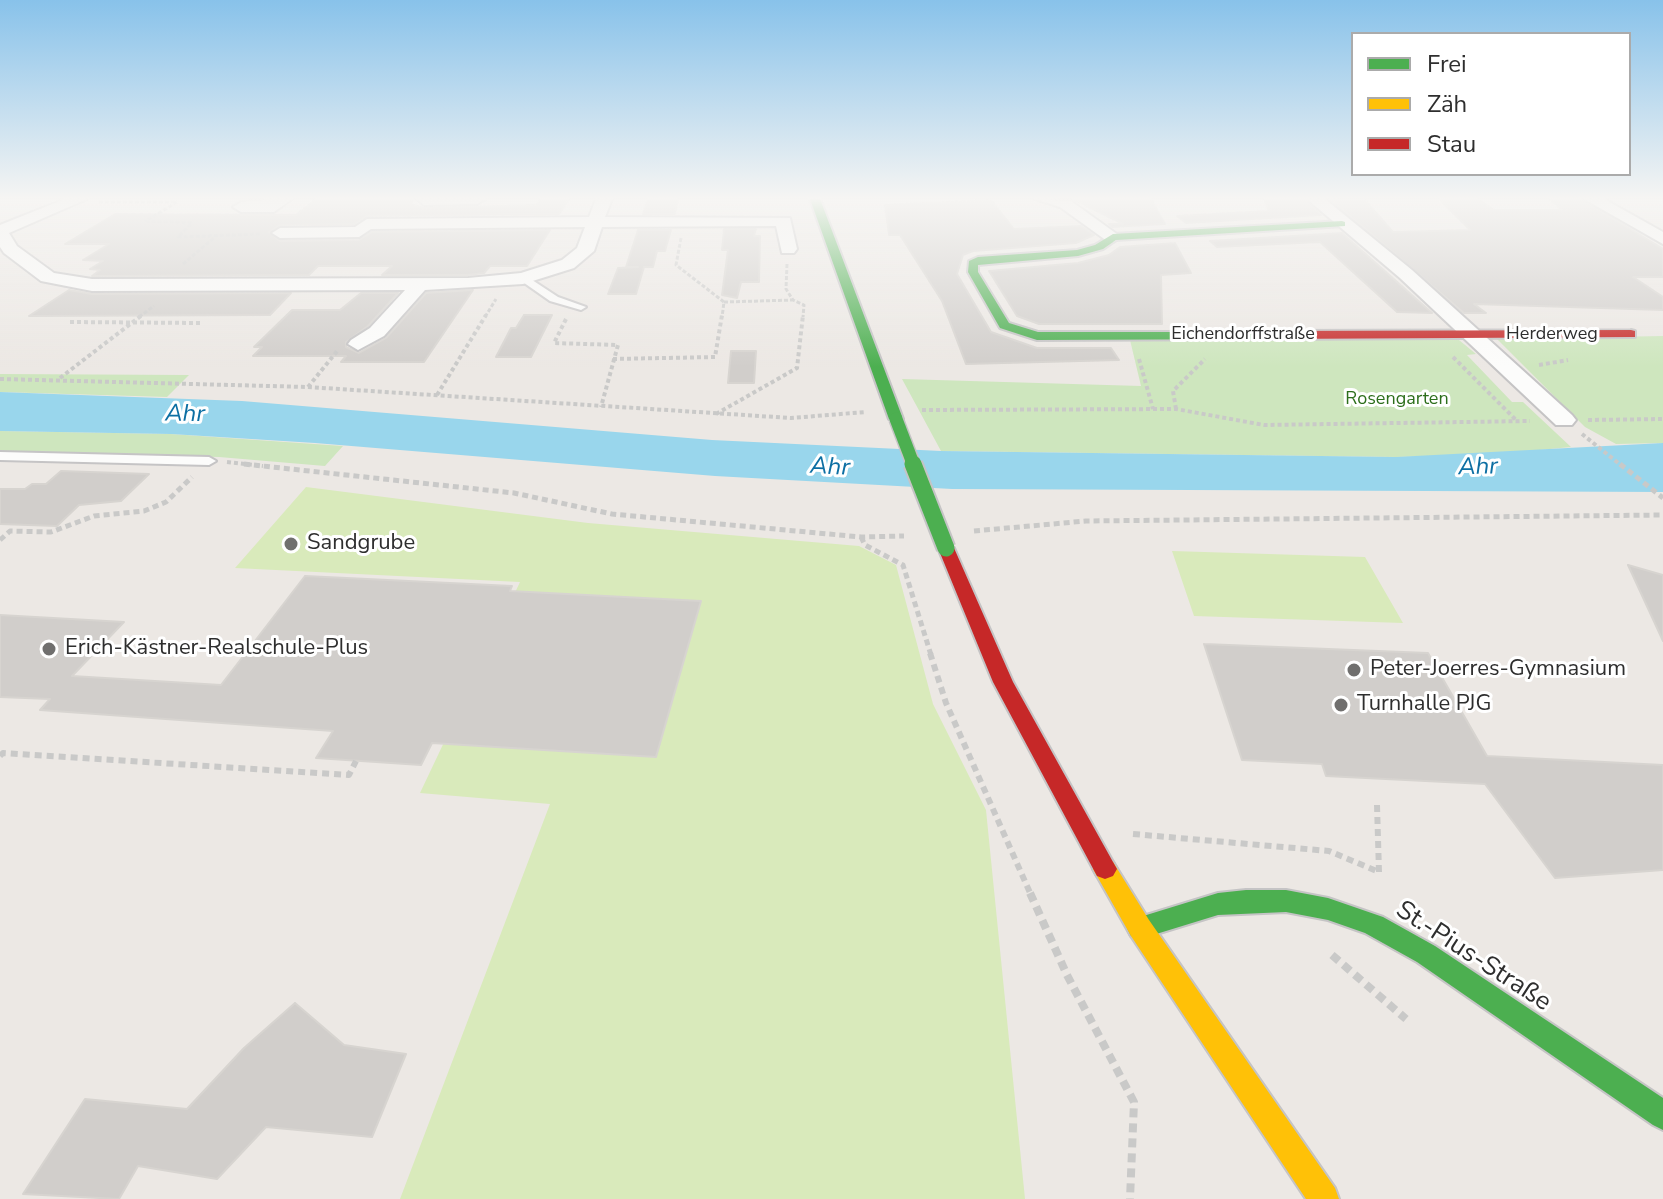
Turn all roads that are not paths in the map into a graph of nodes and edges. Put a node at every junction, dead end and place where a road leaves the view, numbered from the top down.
1 (18, 255) edge
2 (580, 255) edge
3 (836, 255) edge
4 (1037, 255) edge
5 (1382, 255) edge
6 (515, 280) junction
7 (420, 284) junction
8 (576, 307) road end
9 (1631, 334) dead end
10 (1474, 335) junction
11 (358, 344) road end
12 (1572, 426) road end
13 (0, 456) edge
14 (209, 461) road end
15 (1140, 928) junction
16 (1663, 1115) edge
17 (1324, 1199) edge

1 - 7 street
2 - 6 street
3 - 15 street, bridge
4 - 10 street, Eichendorffstraße
5 - 10 street
6 - 7 street
6 - 8 lane
7 - 11 street
9 - 10 street, Herderweg
10 - 12 street
13 - 14 lane
15 - 16 street, St.-Pius-Straße
15 - 17 street

